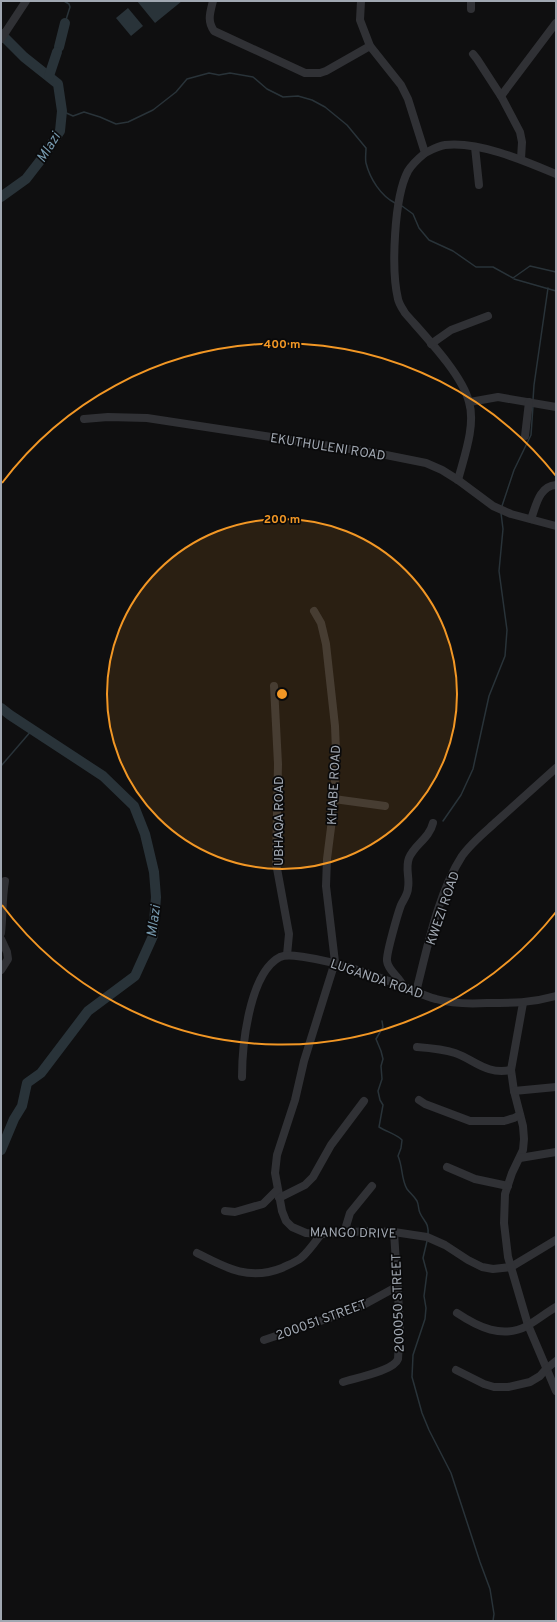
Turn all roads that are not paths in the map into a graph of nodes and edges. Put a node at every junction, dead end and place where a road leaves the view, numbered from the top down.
1 (26, 1) edge
2 (213, 1) edge
3 (361, 1) edge
4 (556, 23) edge
5 (1, 39) edge
6 (370, 46) junction
7 (473, 54) dead end
8 (501, 96) junction
9 (476, 147) junction
10 (425, 153) junction
11 (521, 159) junction
12 (556, 174) edge
13 (479, 185) dead end
14 (488, 316) dead end
15 (431, 344) junction
16 (470, 402) junction
17 (529, 402) junction
18 (556, 407) edge
19 (84, 419) dead end
20 (525, 436) dead end
21 (458, 480) junction
22 (556, 485) edge
23 (531, 519) junction
24 (556, 526) edge
25 (314, 611) dead end
26 (274, 686) dead end
27 (556, 768) edge
28 (334, 799) junction
29 (385, 806) dead end
30 (433, 823) dead end
31 (5, 881) dead end
32 (1, 932) edge
33 (1, 939) edge
34 (287, 955) junction
35 (335, 962) junction
36 (1, 970) edge
37 (403, 986) junction
38 (416, 992) junction
39 (556, 996) edge
40 (523, 1003) junction
41 (417, 1047) dead end
42 (510, 1070) junction
43 (242, 1077) dead end
44 (556, 1087) edge
45 (514, 1091) junction
46 (419, 1100) dead end
47 (364, 1101) dead end
48 (520, 1115) junction
49 (556, 1152) edge
50 (520, 1158) junction
51 (448, 1168) dead end
52 (372, 1186) dead end
53 (508, 1186) junction
54 (278, 1194) junction
55 (226, 1211) dead end
56 (394, 1232) junction
57 (344, 1233) junction
58 (321, 1234) junction
59 (556, 1240) edge
60 (197, 1253) dead end
61 (511, 1267) junction
62 (398, 1286) junction
63 (556, 1307) edge
64 (457, 1313) dead end
65 (528, 1325) junction
66 (264, 1340) dead end
67 (556, 1362) edge
68 (546, 1369) junction
69 (456, 1370) dead end
70 (342, 1382) dead end
71 (556, 1391) edge

1 - 5 street
2 - 6 street
3 - 6 street
4 - 8 street
6 - 10 street
7 - 8 street
8 - 11 street
9 - 10 street
9 - 11 street
9 - 13 street
10 - 15 street
11 - 12 street
14 - 15 street
15 - 16 street
16 - 17 street
16 - 21 street
17 - 18 street
17 - 20 street
19 - 21 street, EKUTHULENI ROAD
21 - 23 street, EKUTHULENI ROAD
22 - 23 street
23 - 24 street, EKUTHULENI ROAD
25 - 28 street, KHABE ROAD
26 - 34 street, UBHAQA ROAD
27 - 38 street, KWEZI ROAD
28 - 29 street
28 - 35 street, KHABE ROAD
30 - 37 street
31 - 32 street
33 - 36 street
34 - 35 street, LUGANDA ROAD
34 - 43 street
35 - 37 street, LUGANDA ROAD
35 - 54 street, MANGO DRIVE
37 - 38 street, LUGANDA ROAD
38 - 40 street, LUGANDA ROAD
39 - 40 street, LUGANDA ROAD
40 - 42 street
41 - 42 street
42 - 45 street
44 - 45 street
45 - 48 street
46 - 48 street
47 - 54 street
48 - 50 street
49 - 50 street
50 - 53 street
51 - 53 street
52 - 57 street
53 - 61 street
54 - 55 street
54 - 58 street, MANGO DRIVE
56 - 57 street, MANGO DRIVE
56 - 61 street, MANGO DRIVE
56 - 62 street, 200050 STREET
57 - 58 street, MANGO DRIVE
58 - 60 street
59 - 61 street, MANGO DRIVE
61 - 65 street
62 - 66 street, 200051 STREET
62 - 70 street, 200050 STREET
63 - 65 street
64 - 65 street
65 - 68 street
67 - 68 street
68 - 69 street
68 - 71 street

